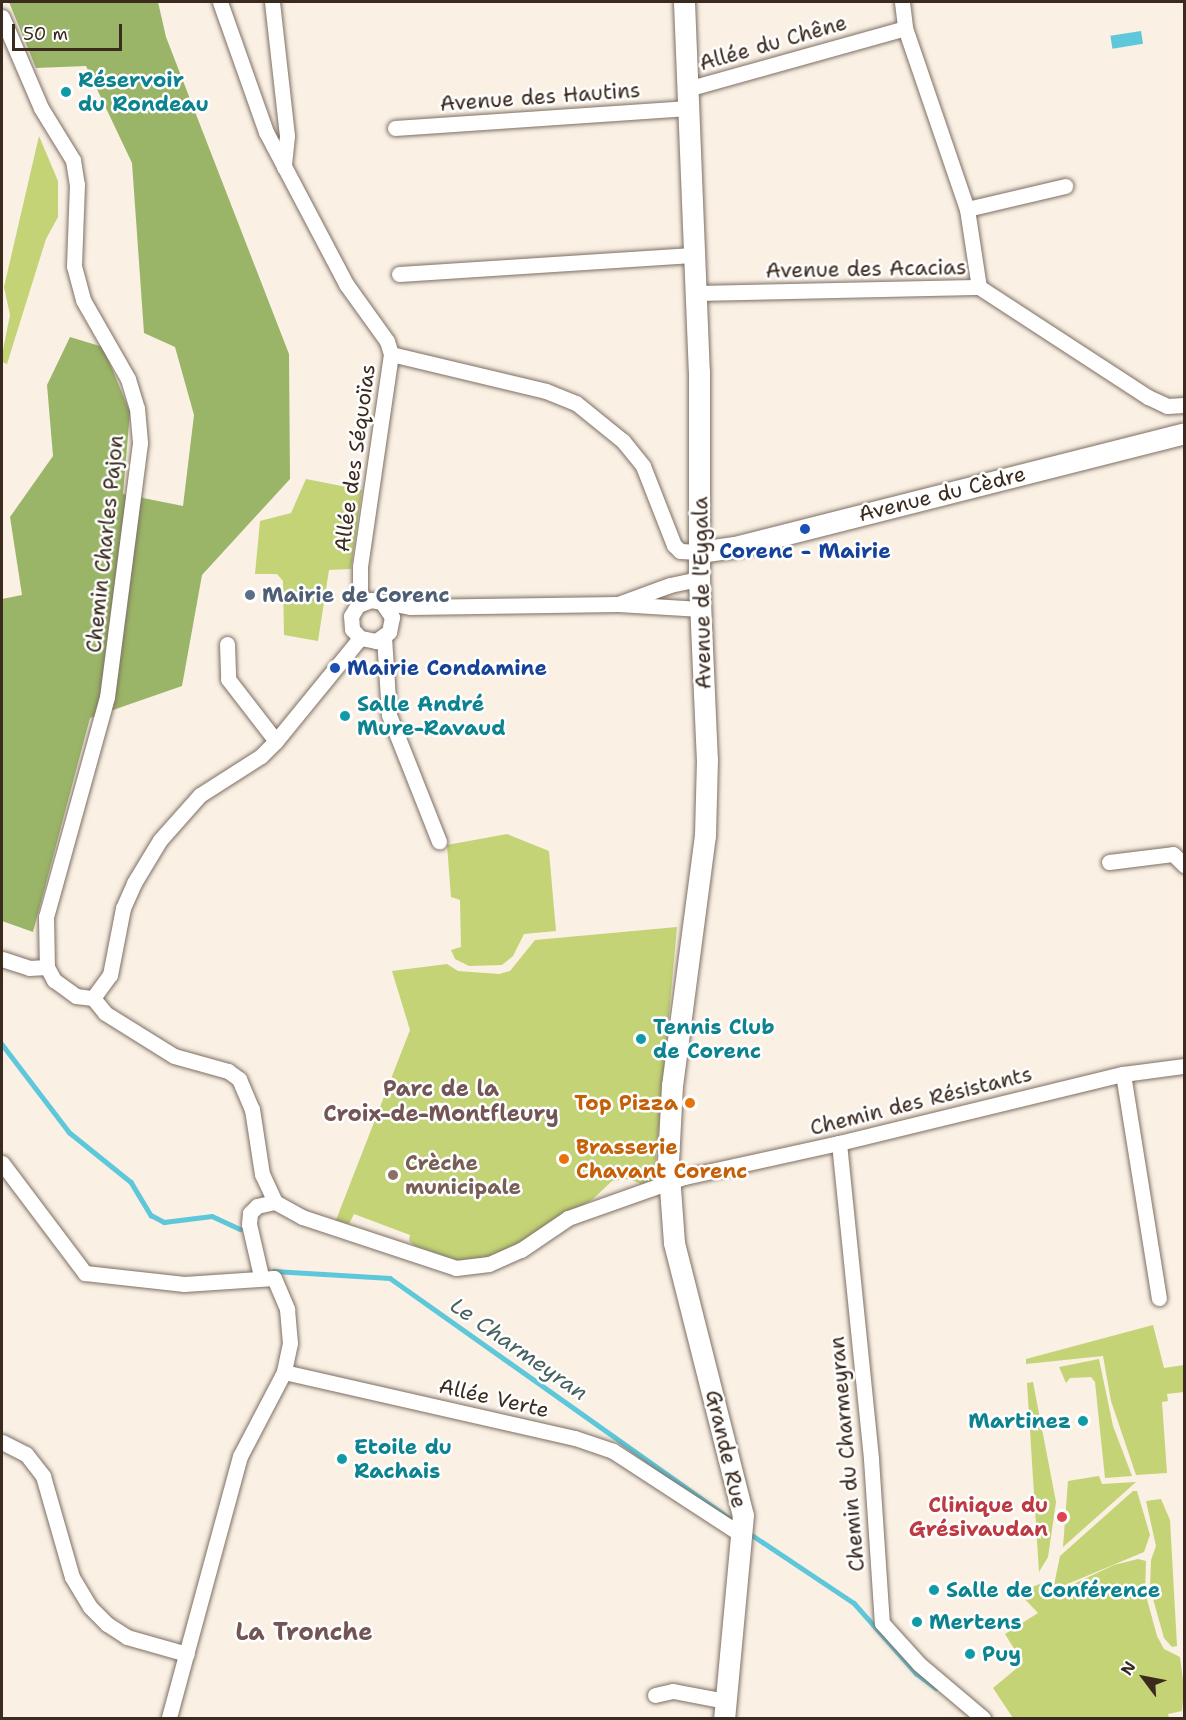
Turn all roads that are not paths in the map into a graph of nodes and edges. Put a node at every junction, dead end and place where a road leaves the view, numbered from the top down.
1 (220, 2) edge
2 (272, 2) edge
3 (684, 2) edge
4 (902, 2) edge
5 (2, 17) edge
6 (905, 28) junction
7 (687, 99) junction
8 (395, 128) dead end
9 (284, 167) junction
10 (1065, 186) dead end
11 (966, 209) junction
12 (692, 255) junction
13 (399, 274) dead end
14 (979, 287) junction
15 (693, 293) junction
16 (391, 354) junction
17 (1185, 405) edge
18 (1185, 433) edge
19 (699, 552) junction
20 (699, 579) junction
21 (360, 604) junction
22 (382, 604) junction
23 (618, 604) junction
24 (410, 608) junction
25 (701, 609) junction
26 (387, 631) junction
27 (360, 638) junction
28 (227, 644) dead end
29 (276, 741) junction
30 (439, 841) dead end
31 (1109, 862) dead end
32 (1185, 866) edge
33 (2, 959) edge
34 (47, 967) junction
35 (93, 998) junction
36 (1185, 1066) edge
37 (1123, 1074) junction
38 (839, 1143) junction
39 (2, 1163) edge
40 (669, 1183) junction
41 (275, 1202) junction
42 (261, 1276) junction
43 (1159, 1298) dead end
44 (284, 1372) junction
45 (2, 1442) edge
46 (742, 1535) junction
47 (187, 1654) junction
48 (655, 1695) dead end
49 (725, 1710) edge
50 (169, 1719) edge
51 (983, 1719) edge

1 - 9 street
2 - 9 street
3 - 7 street, Avenue de l'Eygala
4 - 6 street
5 - 34 street, Chemin Charles Pajon
6 - 7 street, Allée du Chêne
6 - 11 street
7 - 8 street, Avenue des Hautins
7 - 12 street, Avenue de l'Eygala
9 - 16 street
10 - 11 street
11 - 14 street
12 - 13 street
12 - 15 street, Avenue de l'Eygala
14 - 15 street, Avenue des Acacias
14 - 17 street, Avenue des Acacias
15 - 19 street, Avenue de l'Eygala
16 - 19 street
16 - 21 street, Allée des Séquoïas
18 - 19 street, Avenue du Cèdre
19 - 20 street, Avenue de l'Eygala
20 - 23 street
20 - 25 street, Avenue de l'Eygala
21 - 22 street
21 - 27 street
22 - 24 street
22 - 26 street
23 - 24 street
23 - 25 street
24 - 26 street
25 - 40 street, Avenue de l'Eygala
26 - 27 street
26 - 30 street
27 - 29 street
28 - 29 street
29 - 35 street
31 - 32 street
33 - 34 street
34 - 35 street
35 - 41 street
36 - 37 street, Chemin des Résistants
37 - 38 street, Chemin des Résistants
37 - 43 street
38 - 40 street, Chemin des Résistants
38 - 51 street, Chemin du Charmeyran
39 - 42 street
40 - 41 street, Chemin des Résistants
40 - 46 street, Grande Rue
41 - 42 street
42 - 44 street
44 - 46 street, Allée Verte
44 - 47 street
45 - 47 street
46 - 49 street, Grande Rue
47 - 50 street
48 - 49 street

